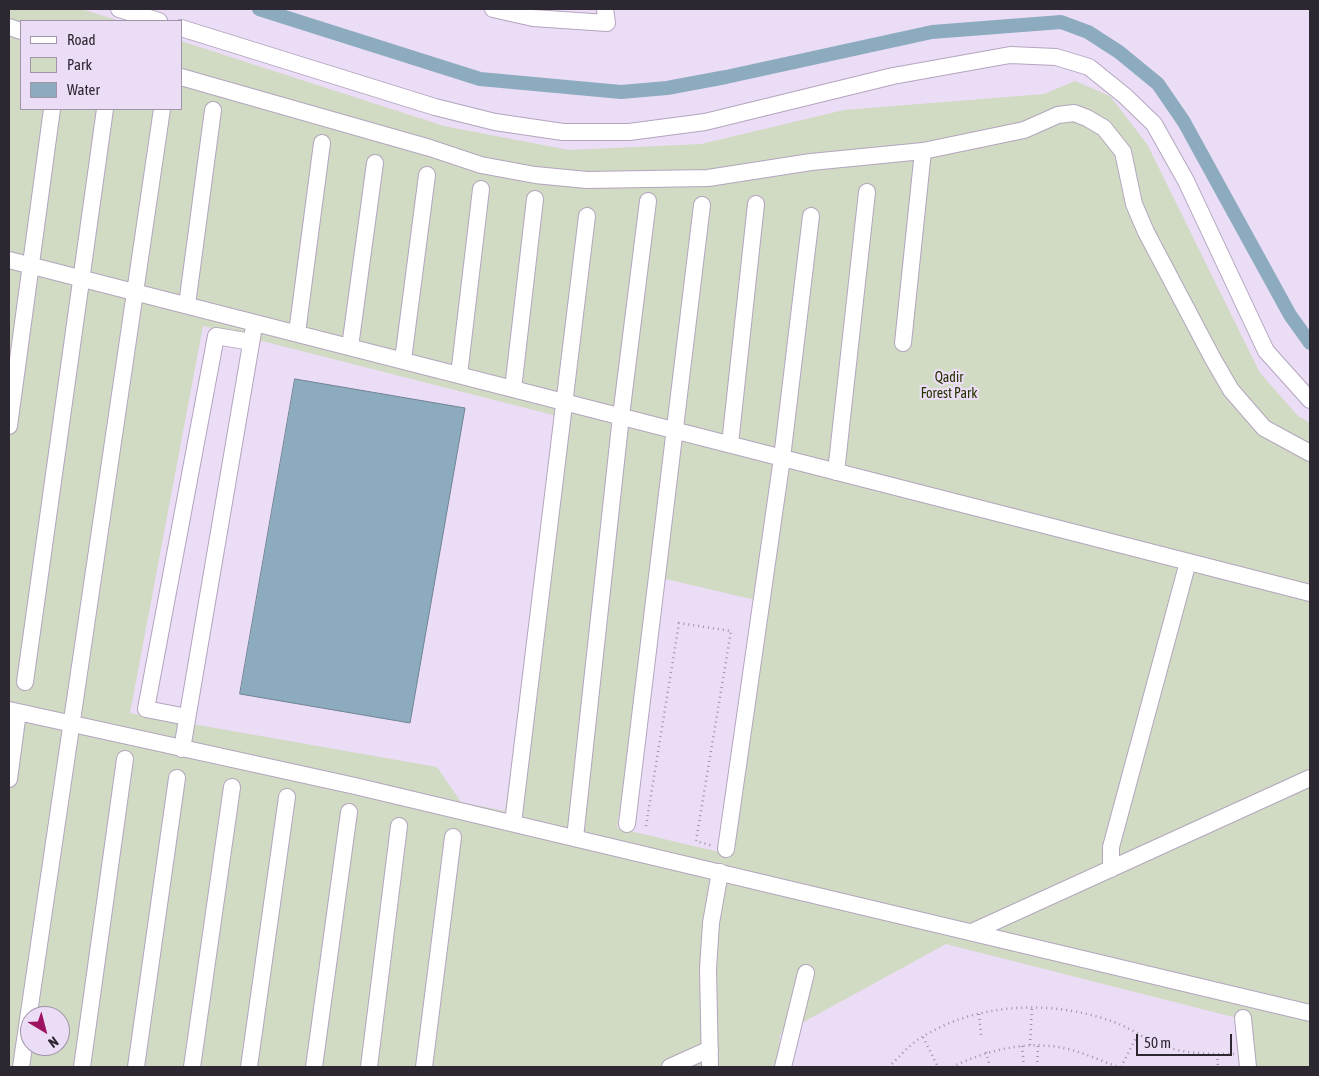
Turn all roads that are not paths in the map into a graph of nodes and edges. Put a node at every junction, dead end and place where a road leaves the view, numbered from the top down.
1 (119, 9) edge
2 (493, 9) edge
3 (606, 16) edge
4 (156, 20) edge
5 (182, 28) edge
6 (182, 77) edge
7 (52, 110) edge
8 (105, 110) edge
9 (162, 110) edge
10 (213, 110) dead end
11 (322, 144) dead end
12 (923, 151) junction
13 (374, 162) dead end
14 (428, 175) dead end
15 (481, 189) dead end
16 (867, 192) dead end
17 (535, 199) dead end
18 (648, 201) dead end
19 (756, 204) dead end
20 (702, 205) dead end
21 (587, 216) dead end
22 (811, 216) dead end
23 (9, 260) edge
24 (31, 265) junction
25 (83, 279) junction
26 (134, 292) junction
27 (187, 306) junction
28 (254, 322) junction
29 (297, 333) junction
30 (251, 342) junction
31 (903, 343) dead end
32 (350, 347) junction
33 (403, 360) junction
34 (459, 375) junction
35 (512, 389) junction
36 (1310, 400) edge
37 (564, 402) junction
38 (621, 416) junction
39 (9, 426) edge
40 (676, 430) junction
41 (730, 444) junction
42 (1310, 453) edge
43 (782, 458) junction
44 (836, 472) junction
45 (1188, 562) junction
46 (1310, 593) edge
47 (25, 682) dead end
48 (13, 711) edge
49 (187, 717) junction
50 (72, 725) junction
51 (182, 749) junction
52 (126, 759) dead end
53 (178, 778) dead end
54 (1310, 778) edge
55 (9, 779) edge
56 (232, 787) dead end
57 (287, 797) dead end
58 (349, 812) dead end
59 (513, 823) junction
60 (627, 824) dead end
61 (399, 826) dead end
62 (452, 837) dead end
63 (575, 838) junction
64 (726, 849) road end
65 (1111, 869) junction
66 (720, 872) junction
67 (972, 932) junction
68 (806, 973) dead end
69 (1310, 1012) edge
70 (1244, 1018) dead end
71 (710, 1049) junction
72 (22, 1067) edge
73 (82, 1067) edge
74 (136, 1067) edge
75 (192, 1067) edge
76 (249, 1067) edge
77 (314, 1067) edge
78 (369, 1067) edge
79 (424, 1067) edge
80 (670, 1067) edge
81 (710, 1067) edge
82 (784, 1067) edge
83 (1248, 1067) edge

1 - 4 street
2 - 3 street
5 - 36 street
6 - 12 street
7 - 24 street
8 - 25 street
9 - 26 street
10 - 27 street
11 - 29 street
12 - 31 street
12 - 42 street
13 - 32 street
14 - 33 street
15 - 34 street
16 - 44 street
17 - 35 street
18 - 38 street
19 - 41 street
20 - 40 street
21 - 37 street
22 - 43 street
23 - 24 street
24 - 25 street
24 - 39 street
25 - 26 street
25 - 47 street
26 - 27 street
26 - 50 street
27 - 28 street
28 - 29 street
28 - 30 street
29 - 32 street
30 - 49 street
30 - 49 street
32 - 33 street
33 - 34 street
34 - 35 street
35 - 37 street
37 - 38 street
37 - 59 street
38 - 40 street
38 - 63 street
40 - 41 street
40 - 60 street
41 - 43 street
43 - 44 street
43 - 64 street
44 - 45 street
45 - 46 street
45 - 65 street
48 - 50 street
48 - 55 street
49 - 51 street
50 - 51 street
50 - 72 street
51 - 59 street
52 - 73 street
53 - 74 street
54 - 65 street
56 - 75 street
57 - 76 street
58 - 77 street
59 - 63 street
61 - 78 street
62 - 79 street
63 - 66 street
65 - 67 street
66 - 67 street
66 - 71 street
67 - 69 street
68 - 82 street
70 - 83 street
71 - 80 street
71 - 81 street

